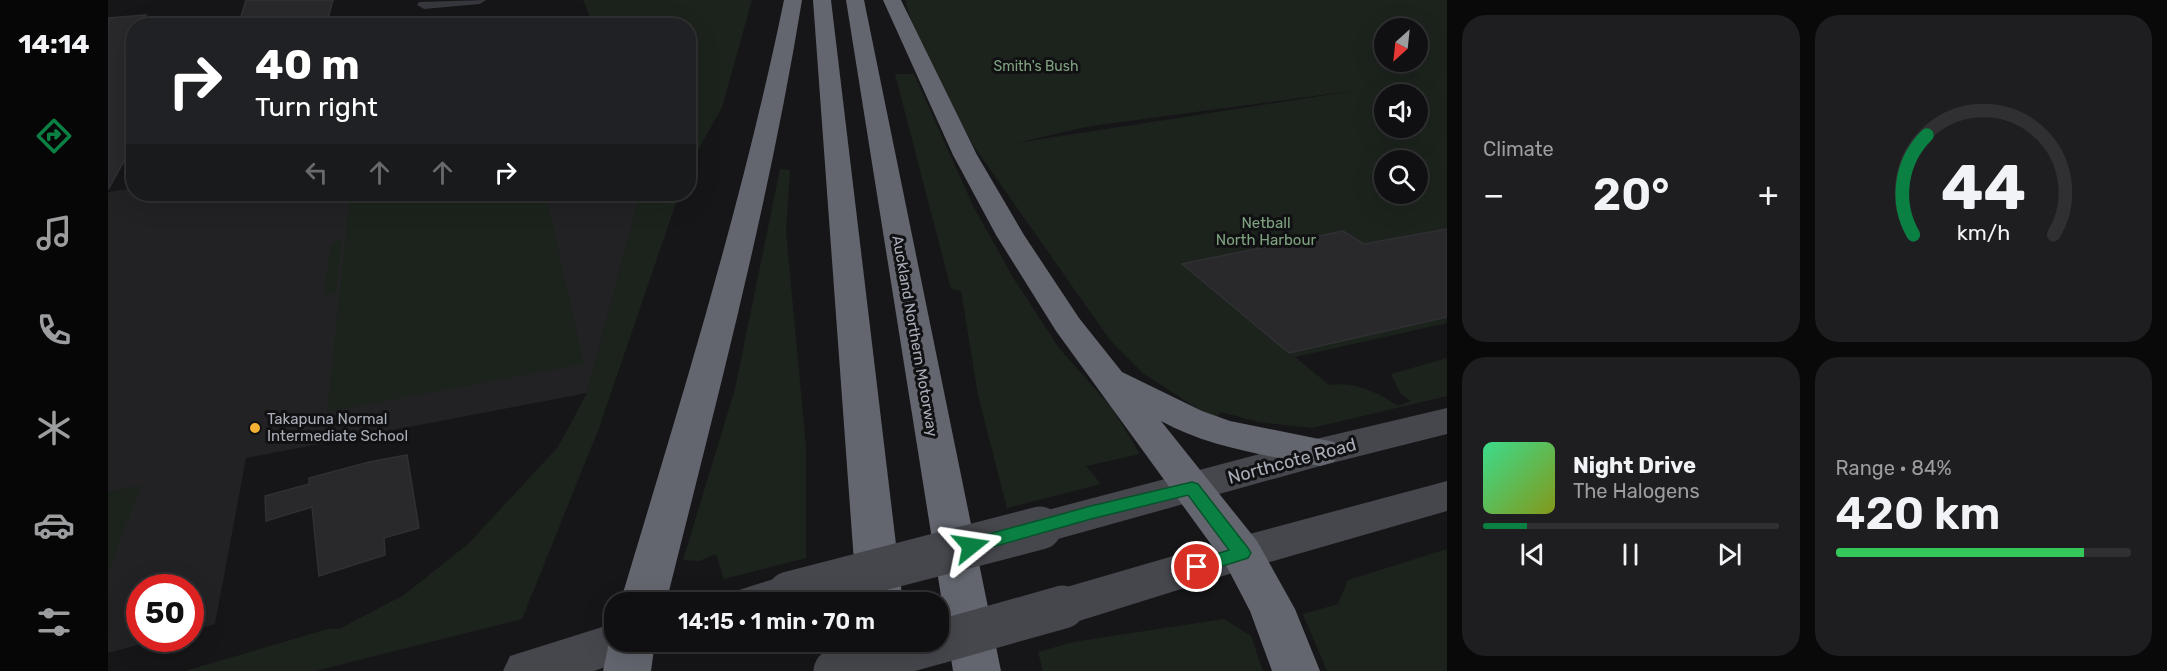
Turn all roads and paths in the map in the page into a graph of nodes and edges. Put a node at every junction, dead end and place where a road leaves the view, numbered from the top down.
1 (480, 0) edge
2 (793, 0) edge
3 (822, 0) edge
4 (855, 0) edge
5 (892, 0) edge
6 (424, 5) dead end
7 (1108, 377) junction
8 (1447, 421) edge
9 (1320, 452) junction
10 (1192, 488) junction
11 (1447, 496) edge
12 (1242, 553) junction
13 (646, 592) edge
14 (795, 592) edge
15 (879, 592) edge
16 (949, 639) edge
17 (615, 652) edge
18 (885, 652) edge
19 (903, 652) edge
20 (527, 671) edge
21 (835, 671) edge
22 (887, 671) edge
23 (977, 671) edge
24 (1296, 671) edge

1 - 6 street
2 - 13 highway
3 - 15 highway
4 - 23 highway, Auckland Northern Motorway
5 - 7 highway
7 - 9 highway
7 - 10 highway
8 - 9 main road, Northcote Road
9 - 10 main road, Northcote Road
10 - 12 highway
10 - 14 main road, Northcote Road, bridge
11 - 12 main road
12 - 16 main road, bridge
12 - 24 highway
17 - 20 main road
18 - 22 highway
19 - 21 main road, bridge

